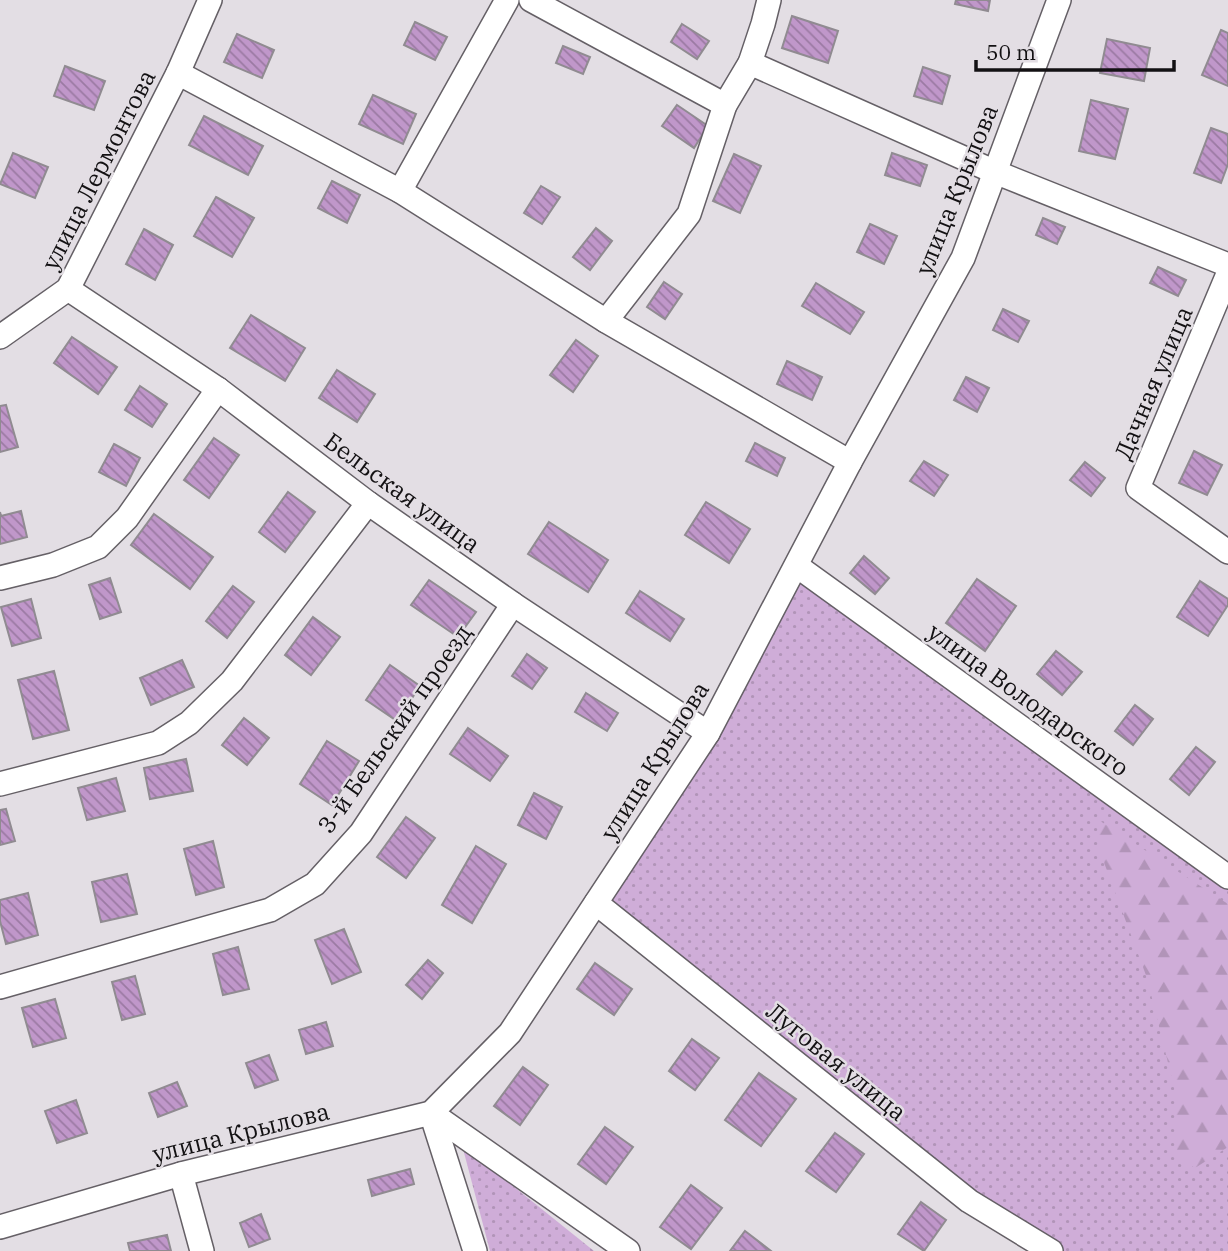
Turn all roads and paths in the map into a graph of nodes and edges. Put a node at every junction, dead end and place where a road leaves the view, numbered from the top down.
1 (210, 0) edge
2 (506, 0) edge
3 (531, 0) edge
4 (769, 0) edge
5 (1059, 0) edge
6 (750, 63) junction
7 (178, 73) junction
8 (725, 105) junction
9 (995, 172) junction
10 (400, 191) junction
11 (1228, 265) edge
12 (1228, 274) edge
13 (68, 289) junction
14 (606, 321) junction
15 (0, 337) edge
16 (218, 388) junction
17 (850, 462) junction
18 (368, 503) junction
19 (1228, 552) edge
20 (797, 566) junction
21 (0, 578) edge
22 (513, 604) junction
23 (708, 733) junction
24 (0, 784) edge
25 (1228, 877) edge
26 (596, 903) junction
27 (0, 987) edge
28 (431, 1113) junction
29 (181, 1174) junction
30 (0, 1227) edge
31 (202, 1251) edge
32 (475, 1251) edge
33 (628, 1251) edge
34 (1051, 1251) edge

1 - 7 street, улица Лермонтова
2 - 10 street
3 - 8 street
4 - 6 street
5 - 9 street, улица Крылова
6 - 8 street
6 - 9 street
7 - 10 street
7 - 13 street, улица Лермонтова
8 - 14 street
9 - 11 street
9 - 17 street, улица Крылова
10 - 14 street
12 - 19 street, Дачная улица
13 - 15 street, улица Лермонтова
13 - 16 street, Бельская улица
14 - 17 street
16 - 18 street, Бельская улица
16 - 21 street
17 - 20 street, улица Крылова
18 - 22 street, Бельская улица
18 - 24 street
20 - 23 street, улица Крылова
20 - 25 street, улица Володарского
22 - 23 street, Бельская улица
22 - 27 street, 3-й Бельский проезд
23 - 26 street, улица Крылова
26 - 28 street, улица Крылова
26 - 34 street, Луговая улица
28 - 29 street, улица Крылова
28 - 32 street
28 - 33 street
29 - 30 street, улица Крылова
29 - 31 street

